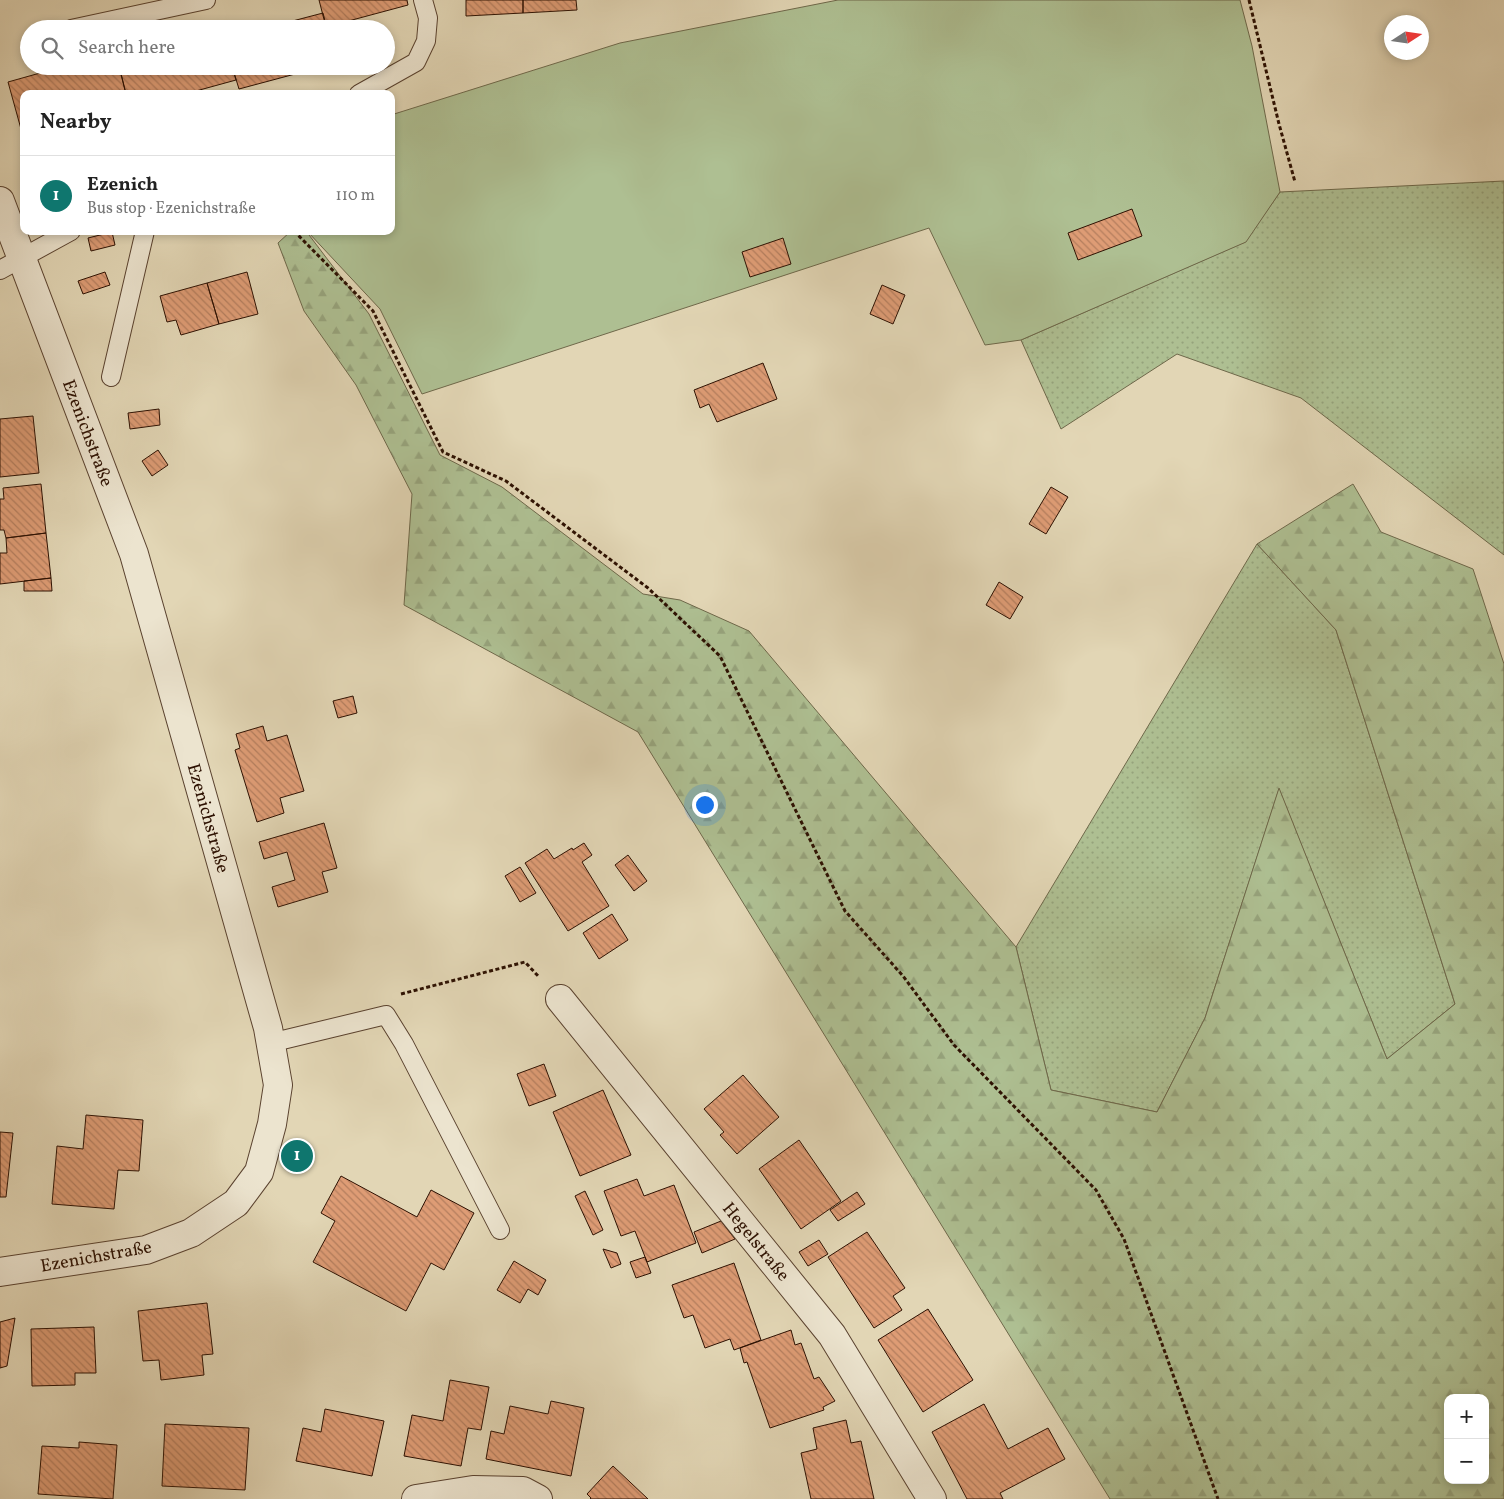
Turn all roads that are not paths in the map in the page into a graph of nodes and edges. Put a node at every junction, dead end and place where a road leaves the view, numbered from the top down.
1 (206, 0) edge
2 (423, 0) edge
3 (113, 20) edge
4 (395, 74) edge
5 (393, 75) edge
6 (366, 90) edge
7 (0, 201) edge
8 (63, 235) edge
9 (143, 235) edge
10 (10, 263) edge
11 (111, 377) dead end
12 (560, 999) road end
13 (270, 1043) junction
14 (500, 1230) dead end
15 (0, 1272) edge
16 (416, 1499) edge
17 (538, 1499) edge
18 (932, 1499) edge

1 - 3 lane
2 - 4 lane
5 - 6 lane
7 - 10 street, Ezenichstraße
8 - 10 lane
9 - 11 lane
10 - 13 street, Ezenichstraße
12 - 18 street, Hegelstraße
13 - 14 lane
13 - 15 street, Ezenichstraße
16 - 17 street

